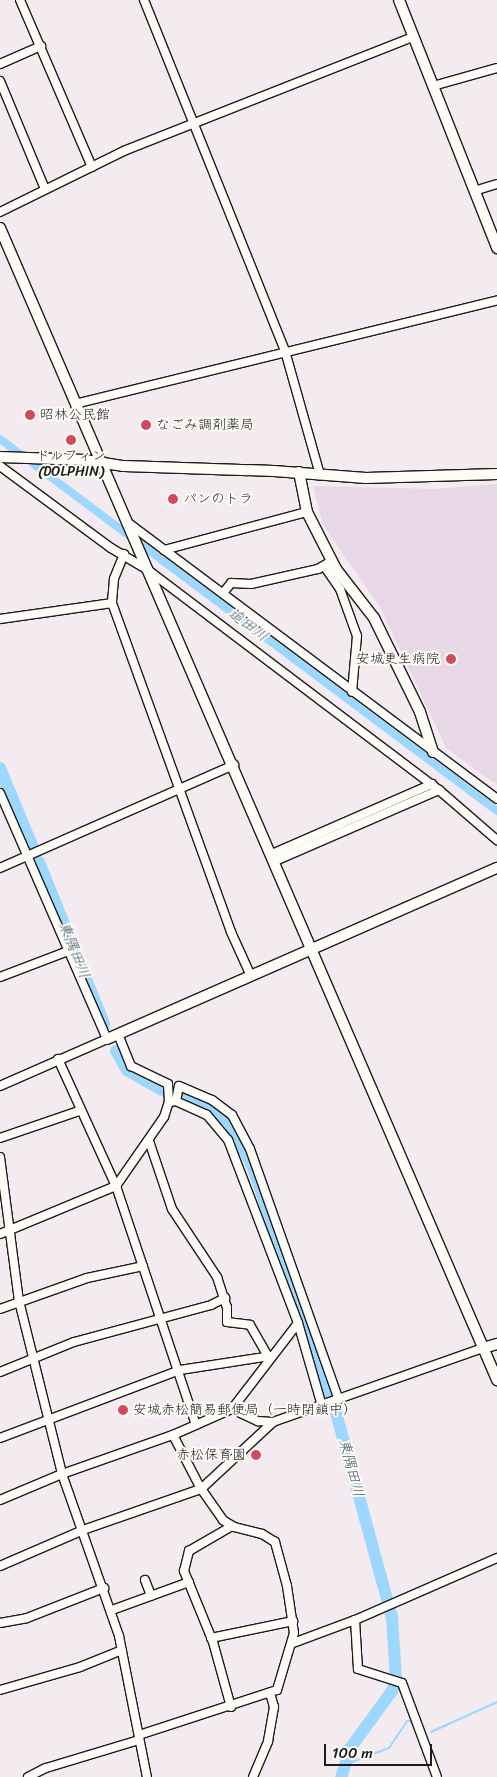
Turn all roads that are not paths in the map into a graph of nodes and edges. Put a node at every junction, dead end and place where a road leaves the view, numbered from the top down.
1 (20, 0) edge
2 (144, 0) edge
3 (399, 0) edge
4 (413, 37) junction
5 (40, 46) junction
6 (0, 64) edge
7 (497, 68) edge
8 (0, 81) edge
9 (433, 86) junction
10 (195, 124) junction
11 (92, 167) junction
12 (497, 184) edge
13 (45, 189) junction
14 (474, 191) junction
15 (0, 212) edge
16 (0, 228) edge
17 (497, 248) edge
18 (497, 300) edge
19 (285, 351) junction
20 (75, 404) junction
21 (0, 457) edge
22 (100, 462) junction
23 (0, 466) edge
24 (299, 472) junction
25 (320, 474) junction
26 (497, 474) edge
27 (306, 512) junction
28 (127, 522) junction
29 (164, 550) junction
30 (124, 554) junction
31 (328, 563) junction
32 (148, 570) junction
33 (223, 593) junction
34 (112, 603) junction
35 (0, 619) edge
36 (352, 692) junction
37 (433, 752) junction
38 (234, 765) junction
39 (435, 787) junction
40 (182, 789) junction
41 (0, 793) edge
42 (497, 799) edge
43 (497, 840) edge
44 (28, 856) junction
45 (274, 858) junction
46 (0, 868) edge
47 (497, 868) edge
48 (313, 949) junction
49 (68, 951) junction
50 (251, 976) junction
51 (0, 977) edge
52 (118, 1034) junction
53 (107, 1039) junction
54 (58, 1059) junction
55 (0, 1086) edge
56 (172, 1101) junction
57 (79, 1111) junction
58 (0, 1138) edge
59 (149, 1141) junction
60 (0, 1157) edge
61 (116, 1186) junction
62 (10, 1230) junction
63 (0, 1234) edge
64 (143, 1266) junction
65 (225, 1298) junction
66 (19, 1301) junction
67 (0, 1309) edge
68 (161, 1319) junction
69 (298, 1323) junction
70 (497, 1344) edge
71 (483, 1348) junction
72 (269, 1356) junction
73 (33, 1357) junction
74 (180, 1370) junction
75 (0, 1372) edge
76 (497, 1380) edge
77 (338, 1401) junction
78 (323, 1406) junction
79 (232, 1409) junction
80 (48, 1418) junction
81 (273, 1422) junction
82 (196, 1426) junction
83 (173, 1435) junction
84 (0, 1438) edge
85 (62, 1474) junction
86 (201, 1489) junction
87 (0, 1500) edge
88 (232, 1526) junction
89 (82, 1530) junction
90 (497, 1558) edge
91 (0, 1566) edge
92 (145, 1580) dead end
93 (189, 1582) junction
94 (104, 1588) junction
95 (151, 1596) junction
96 (112, 1610) junction
97 (355, 1620) junction
98 (1, 1622) edge
99 (292, 1622) junction
100 (211, 1638) junction
101 (293, 1643) junction
102 (122, 1650) junction
103 (0, 1690) edge
104 (270, 1693) junction
105 (231, 1707) junction
106 (139, 1738) junction
107 (30, 1777) edge
108 (146, 1777) edge
109 (253, 1777) edge
110 (438, 1777) edge

1 - 5 street
2 - 10 street
3 - 4 street
4 - 9 street
4 - 10 street
5 - 6 street
5 - 11 street
7 - 9 street
8 - 13 street
9 - 14 street
10 - 11 street
10 - 19 street
11 - 13 street
12 - 14 street
13 - 15 street
14 - 17 street
16 - 20 street
18 - 19 street
19 - 20 street
19 - 25 street
20 - 22 street
21 - 22 street
22 - 24 street
22 - 28 street
23 - 30 street
24 - 25 street
24 - 27 street
25 - 26 street
27 - 29 street
27 - 31 street
28 - 29 street
28 - 32 street
29 - 33 street
30 - 32 street
30 - 34 street
31 - 33 street
31 - 36 street
31 - 37 street
32 - 38 street
32 - 39 street
33 - 36 street
34 - 35 street
34 - 40 street
36 - 37 street
37 - 42 street
38 - 40 street
38 - 45 street
39 - 43 street
39 - 45 street
40 - 44 street
40 - 50 street
41 - 44 street
44 - 46 street
44 - 49 street
45 - 48 street
47 - 48 street
48 - 50 street
48 - 71 street
49 - 51 street
49 - 53 street
50 - 52 street
52 - 53 street
52 - 56 street
53 - 54 street
54 - 55 street
54 - 57 street
56 - 59 street
56 - 69 street
56 - 77 street
57 - 58 street
57 - 61 street
59 - 61 street
59 - 65 street
60 - 62 street
61 - 62 street
61 - 64 street
62 - 63 street
62 - 66 street
64 - 66 street
64 - 68 street
65 - 68 street
65 - 72 street
66 - 67 street
66 - 73 street
68 - 73 street
68 - 74 street
69 - 72 street
69 - 78 street
70 - 71 street
71 - 76 street
71 - 77 street
72 - 74 street
72 - 79 street
73 - 75 street
73 - 80 street
74 - 80 street
74 - 82 street
77 - 78 street
78 - 81 street
79 - 81 street
79 - 82 street
80 - 84 street
80 - 85 street
81 - 86 street
82 - 83 street
83 - 85 street
83 - 86 street
85 - 87 street
85 - 89 street
86 - 88 street
86 - 89 street
88 - 93 street
88 - 99 street
89 - 91 street
89 - 94 street
90 - 97 street
92 - 95 street
93 - 95 street
93 - 100 street
94 - 96 street
94 - 98 street
95 - 96 street
96 - 102 street
97 - 101 street
97 - 110 street
99 - 100 street
99 - 101 street
100 - 105 street
101 - 104 street
102 - 103 street
102 - 106 street
104 - 105 street
104 - 109 street
105 - 106 street
106 - 107 street
106 - 108 street

